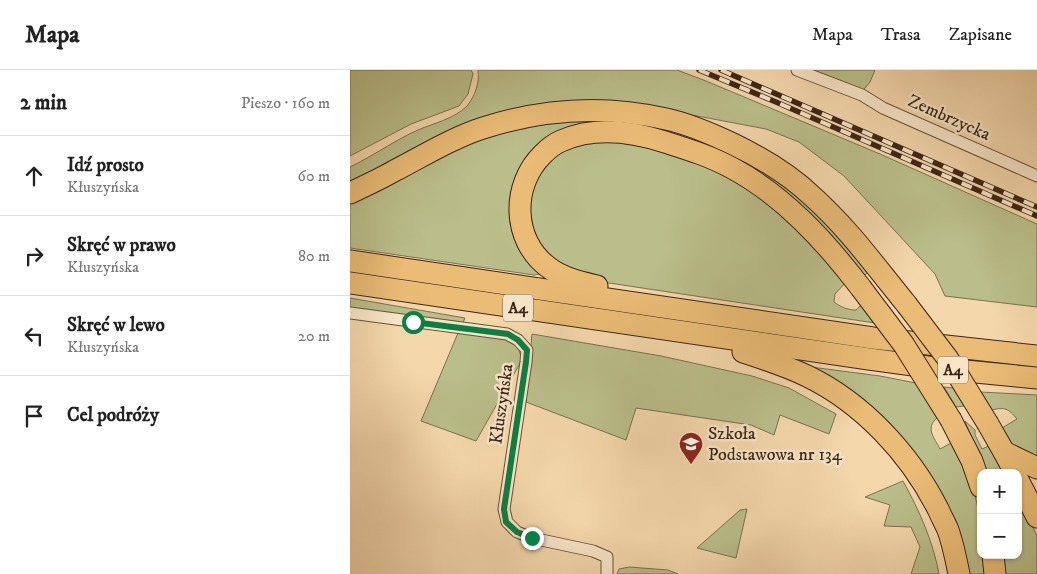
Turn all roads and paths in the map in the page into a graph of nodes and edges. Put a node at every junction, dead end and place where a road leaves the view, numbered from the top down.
1 (797, 70) edge
2 (1037, 176) edge
3 (350, 193) edge
4 (350, 261) edge
5 (350, 283) edge
6 (674, 309) junction
7 (350, 313) edge
8 (686, 333) junction
9 (1037, 356) edge
10 (1037, 378) edge
11 (1004, 452) junction
12 (1037, 468) edge
13 (1013, 469) edge
14 (977, 475) edge
15 (1022, 488) edge
16 (1037, 518) edge
17 (993, 559) edge
18 (607, 574) edge
19 (959, 574) edge
20 (995, 574) edge

1 - 2 street, Zembrzycka
3 - 11 highway, bridge
4 - 6 highway, A4
5 - 8 highway, A4
6 - 9 highway, A4
6 - 14 highway, bridge
7 - 18 street, Kłuszyńska
8 - 10 highway, A4
8 - 19 highway
11 - 12 highway
11 - 13 highway
15 - 16 highway
17 - 20 highway

